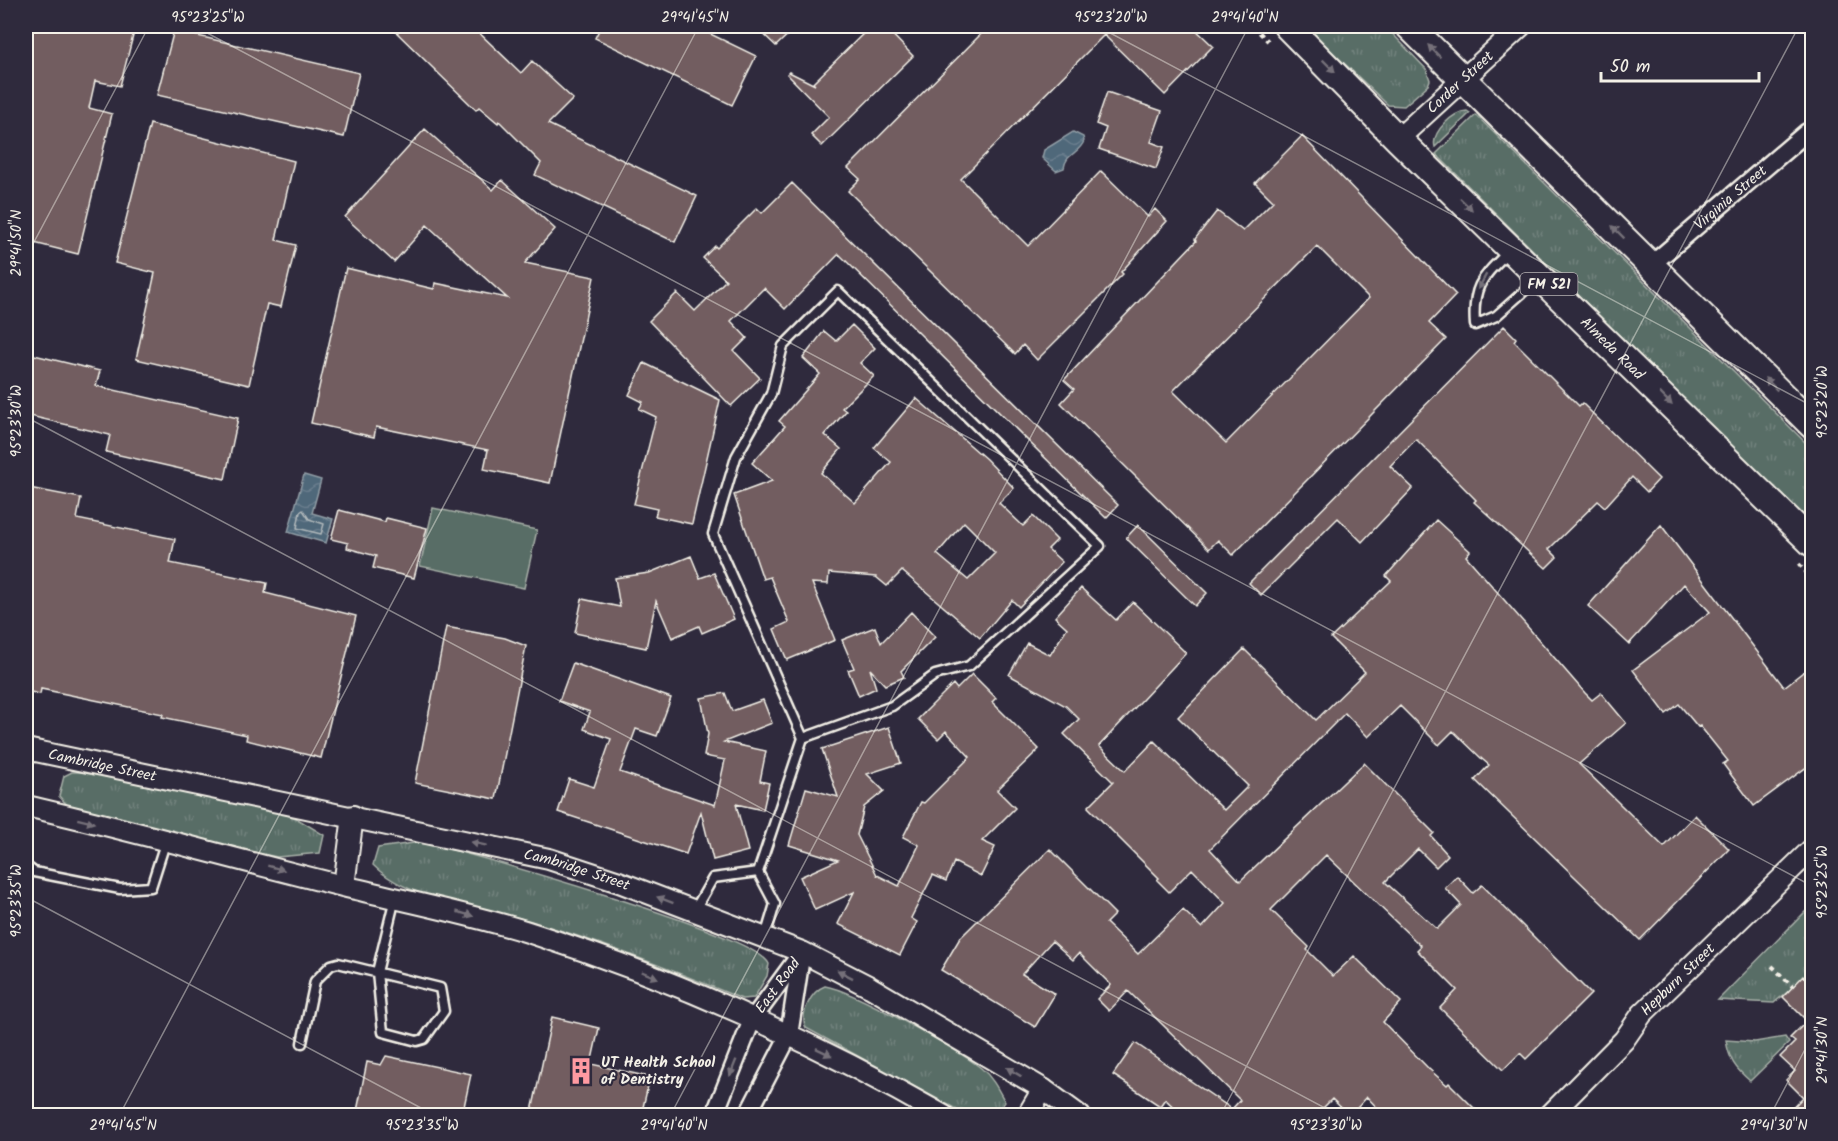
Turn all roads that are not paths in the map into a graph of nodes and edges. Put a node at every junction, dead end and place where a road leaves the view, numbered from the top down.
1 (1287, 26) edge
2 (1408, 26) edge
3 (1521, 26) edge
4 (1462, 79) junction
5 (1808, 132) dead end
6 (1398, 139) junction
7 (1511, 248) junction
8 (1651, 265) junction
9 (1542, 276) junction
10 (1812, 425) edge
11 (1812, 543) edge
12 (803, 738) junction
13 (26, 750) edge
14 (26, 806) edge
15 (353, 816) junction
16 (166, 840) junction
17 (1812, 849) edge
18 (26, 866) edge
19 (758, 872) junction
20 (344, 886) junction
21 (395, 897) junction
22 (694, 911) junction
23 (765, 937) junction
24 (802, 952) junction
25 (377, 972) junction
26 (752, 1020) junction
27 (789, 1035) junction
28 (302, 1043) dead end
29 (1043, 1089) junction
30 (714, 1116) edge
31 (747, 1116) edge
32 (944, 1116) edge
33 (1027, 1116) edge
34 (1080, 1116) edge
35 (1549, 1116) edge

1 -> 6 main road, Almeda Road / FM 521
4 -> 2 main road
3 - 4 street, Corder Street
4 - 6 street, Corder Street
8 -> 4 main road
5 - 8 street, Virginia Street
6 -> 7 main road, Almeda Road / FM 521
7 - 9 main road, Almeda Road / FM 521
7 -> 9 lane
10 -> 8 main road
9 -> 11 main road, Almeda Road / FM 521
12 - 12 lane
12 - 19 lane
13 - 15 street, Cambridge Street
14 -> 16 street
15 - 20 street
22 -> 15 street, Cambridge Street
16 - 18 lane
16 -> 20 street
17 - 35 street, Hepburn Street
19 - 22 lane
19 - 23 lane
20 - 21 street
21 - 25 lane
21 -> 26 street
22 - 23 street, Cambridge Street
23 - 24 street, Cambridge Street
24 - 26 street, East Road
24 - 27 street, East Road
29 -> 24 street, Cambridge Street
25 - 25 lane
25 - 28 lane
26 - 27 street
26 -> 30 street, East Road
27 - 31 street, East Road
27 -> 32 street
29 - 33 street
29 - 34 street, Cambridge Street

